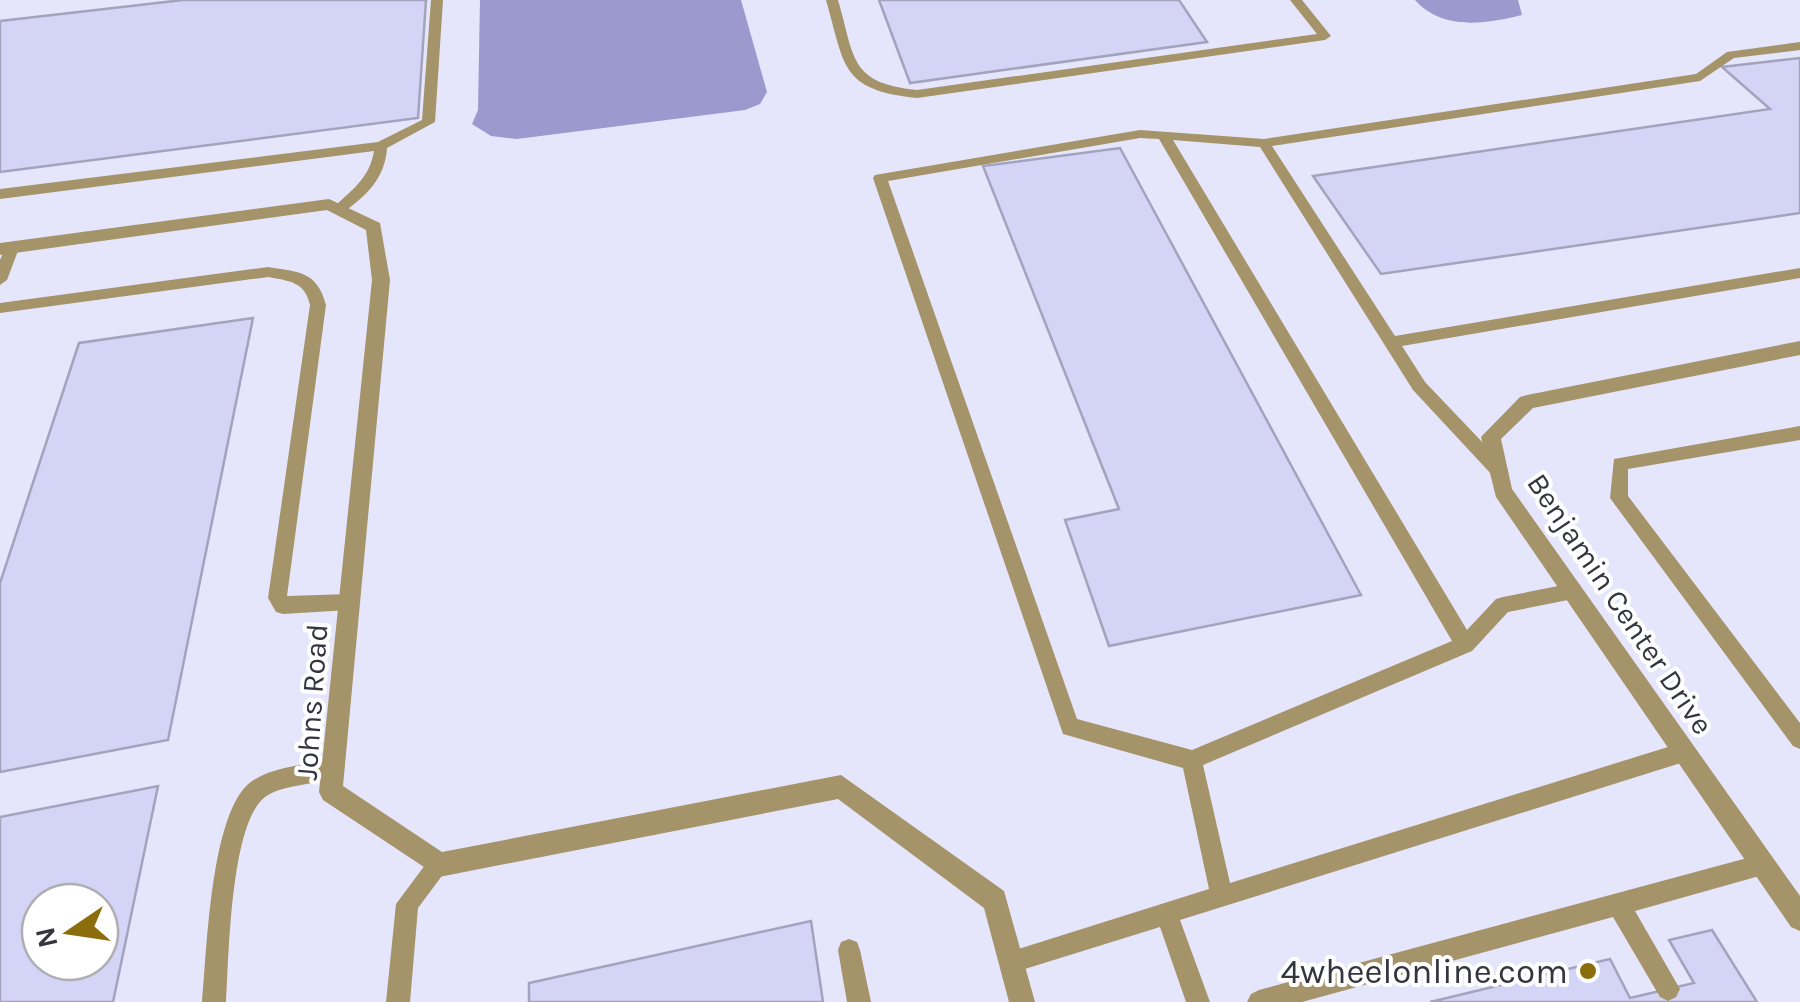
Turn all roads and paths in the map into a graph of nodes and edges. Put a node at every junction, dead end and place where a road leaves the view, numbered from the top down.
1 (437, 0) edge
2 (832, 0) edge
3 (1296, 0) edge
4 (1800, 46) edge
5 (1163, 135) junction
6 (1264, 144) junction
7 (381, 146) junction
8 (0, 194) edge
9 (339, 209) junction
10 (6, 248) edge
11 (1800, 273) edge
12 (0, 280) edge
13 (0, 308) edge
14 (1391, 342) junction
15 (1800, 348) edge
16 (1800, 432) edge
17 (1498, 470) junction
18 (1572, 592) junction
19 (350, 602) junction
20 (1466, 644) junction
21 (1800, 739) edge
22 (1684, 752) junction
23 (1192, 760) junction
24 (333, 769) junction
25 (439, 864) junction
26 (1762, 864) junction
27 (1222, 896) junction
28 (1618, 904) junction
29 (1168, 914) junction
30 (1800, 918) edge
31 (849, 950) dead end
32 (1012, 962) junction
33 (1668, 989) dead end
34 (214, 1002) edge
35 (398, 1002) edge
36 (858, 1002) edge
37 (1022, 1002) edge
38 (1198, 1002) edge
39 (1259, 1002) edge

1 - 7 lane
2 - 3 lane
4 - 6 lane
5 - 6 lane
5 - 20 lane
5 - 23 lane
6 - 14 lane
7 - 8 lane
7 - 9 lane
9 - 10 street
9 - 19 street, Johns Road
10 - 12 lane
11 - 14 lane
13 - 19 lane
14 - 17 lane
15 - 17 street, Benjamin Center Drive
16 - 21 lane
17 - 18 street, Benjamin Center Drive
18 - 20 lane
18 - 22 street, Benjamin Center Drive
19 - 24 street, Johns Road
20 - 23 lane
22 - 26 street, Benjamin Center Drive
22 - 27 lane
23 - 27 lane
24 - 25 street, Johns Road
24 - 34 lane
25 - 32 street
25 - 35 lane
26 - 28 lane
26 - 30 street, Benjamin Center Drive
27 - 29 lane
28 - 33 lane
28 - 39 lane
29 - 32 lane
29 - 38 lane
31 - 36 lane
32 - 37 street

